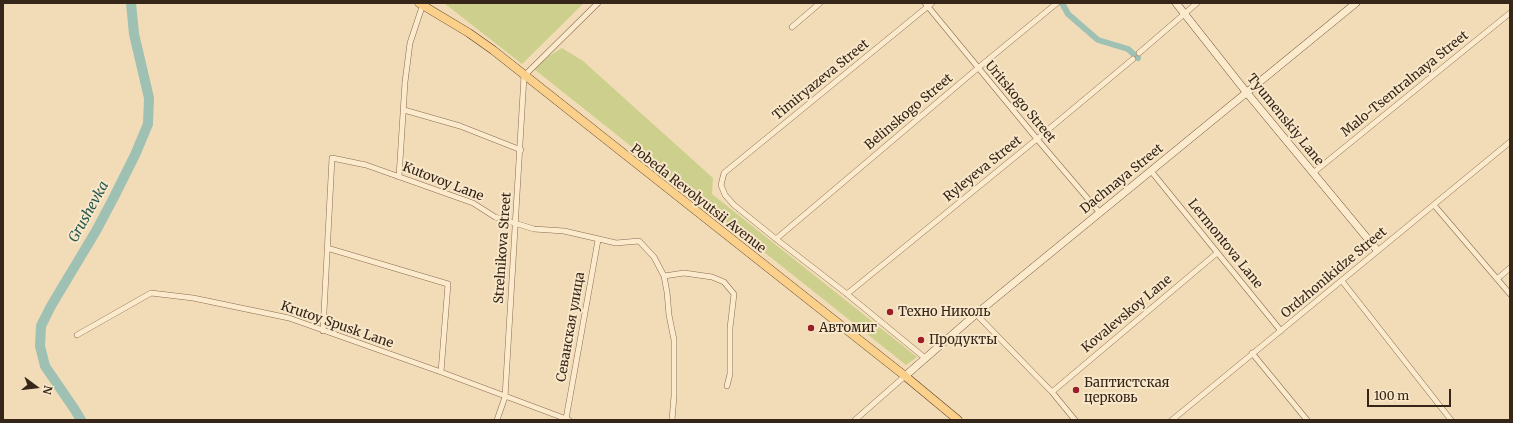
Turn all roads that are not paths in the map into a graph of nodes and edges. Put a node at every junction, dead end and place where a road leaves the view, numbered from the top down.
1 (598, 3) edge
2 (820, 3) edge
3 (1057, 3) edge
4 (1176, 3) edge
5 (1197, 3) edge
6 (1356, 3) edge
7 (422, 4) edge
8 (928, 4) edge
9 (1184, 13) junction
10 (1510, 13) edge
11 (792, 27) dead end
12 (1139, 53) dead end
13 (1133, 59) dead end
14 (978, 68) junction
15 (524, 76) junction
16 (1247, 93) junction
17 (404, 110) junction
18 (1037, 139) junction
19 (1510, 142) edge
20 (521, 150) junction
21 (1151, 171) junction
22 (1313, 173) junction
23 (399, 176) junction
24 (1434, 205) junction
25 (1100, 213) junction
26 (516, 223) junction
27 (776, 239) junction
28 (598, 240) junction
29 (327, 248) junction
30 (1377, 250) junction
31 (1217, 253) junction
32 (1510, 268) edge
33 (664, 276) junction
34 (1497, 279) junction
35 (1342, 281) junction
36 (847, 294) junction
37 (1510, 294) edge
38 (976, 314) junction
39 (323, 331) junction
40 (1281, 331) junction
41 (77, 336) dead end
42 (1252, 354) junction
43 (925, 358) junction
44 (441, 372) junction
45 (905, 376) junction
46 (727, 386) dead end
47 (1052, 392) junction
48 (505, 397) junction
49 (1174, 419) edge
50 (497, 420) edge
51 (568, 420) edge
52 (672, 420) edge
53 (855, 420) edge
54 (958, 420) edge
55 (1075, 420) edge
56 (1307, 420) edge
57 (1451, 420) edge

1 - 15 street
2 - 11 street
3 - 14 street, Belinskogo Street
4 - 9 street, Tyumenskiy Lane
5 - 9 street
6 - 16 street, Dachnaya Street
7 - 15 main road, Pobeda Revolyutsii Avenue
7 - 17 street
8 - 14 street, Uritskogo Street
8 - 27 street, Timiryazeva Street
9 - 12 street
9 - 16 street, Tyumenskiy Lane
10 - 22 street, Malo-Tsentralnaya Street
13 - 18 street, Ryleyeva Street
14 - 18 street, Uritskogo Street
14 - 27 street, Belinskogo Street
15 - 20 street, Strelnikova Street
15 - 45 main road, Pobeda Revolyutsii Avenue
16 - 21 street, Dachnaya Street
16 - 22 street, Tyumenskiy Lane
17 - 20 street
17 - 23 street
18 - 25 street, Uritskogo Street
18 - 36 street, Ryleyeva Street
19 - 24 street, Ordzhonikidze Street
20 - 26 street, Strelnikova Street
21 - 25 street, Dachnaya Street
21 - 31 street, Lermontova Lane
22 - 30 street, Tyumenskiy Lane
23 - 26 street, Kutovoy Lane
23 - 29 street, Kutovoy Lane
24 - 30 street, Ordzhonikidze Street
24 - 34 street
25 - 38 street, Dachnaya Street
26 - 28 street, Kutovoy Lane
26 - 48 street, Strelnikova Street
27 - 36 street
28 - 33 street, Kutovoy Lane
28 - 51 street, Севанская улица
29 - 39 street
29 - 44 street
30 - 35 street, Ordzhonikidze Street
31 - 40 street, Lermontova Lane
31 - 47 street, Kovalevskoy Lane
32 - 34 street
33 - 46 street
33 - 52 street
34 - 37 street
35 - 40 street, Ordzhonikidze Street
35 - 57 street
36 - 43 street
38 - 43 street, Dachnaya Street
38 - 47 street
39 - 41 street, Krutoy Spusk Lane
39 - 44 street, Krutoy Spusk Lane
40 - 42 street, Ordzhonikidze Street
42 - 49 street, Ordzhonikidze Street
42 - 56 street
43 - 45 street, Dachnaya Street
44 - 48 street, Krutoy Spusk Lane
45 - 53 street
45 - 54 main road, Pobeda Revolyutsii Avenue
47 - 55 street
48 - 50 street, Strelnikova Street
48 - 51 street, Krutoy Spusk Lane

